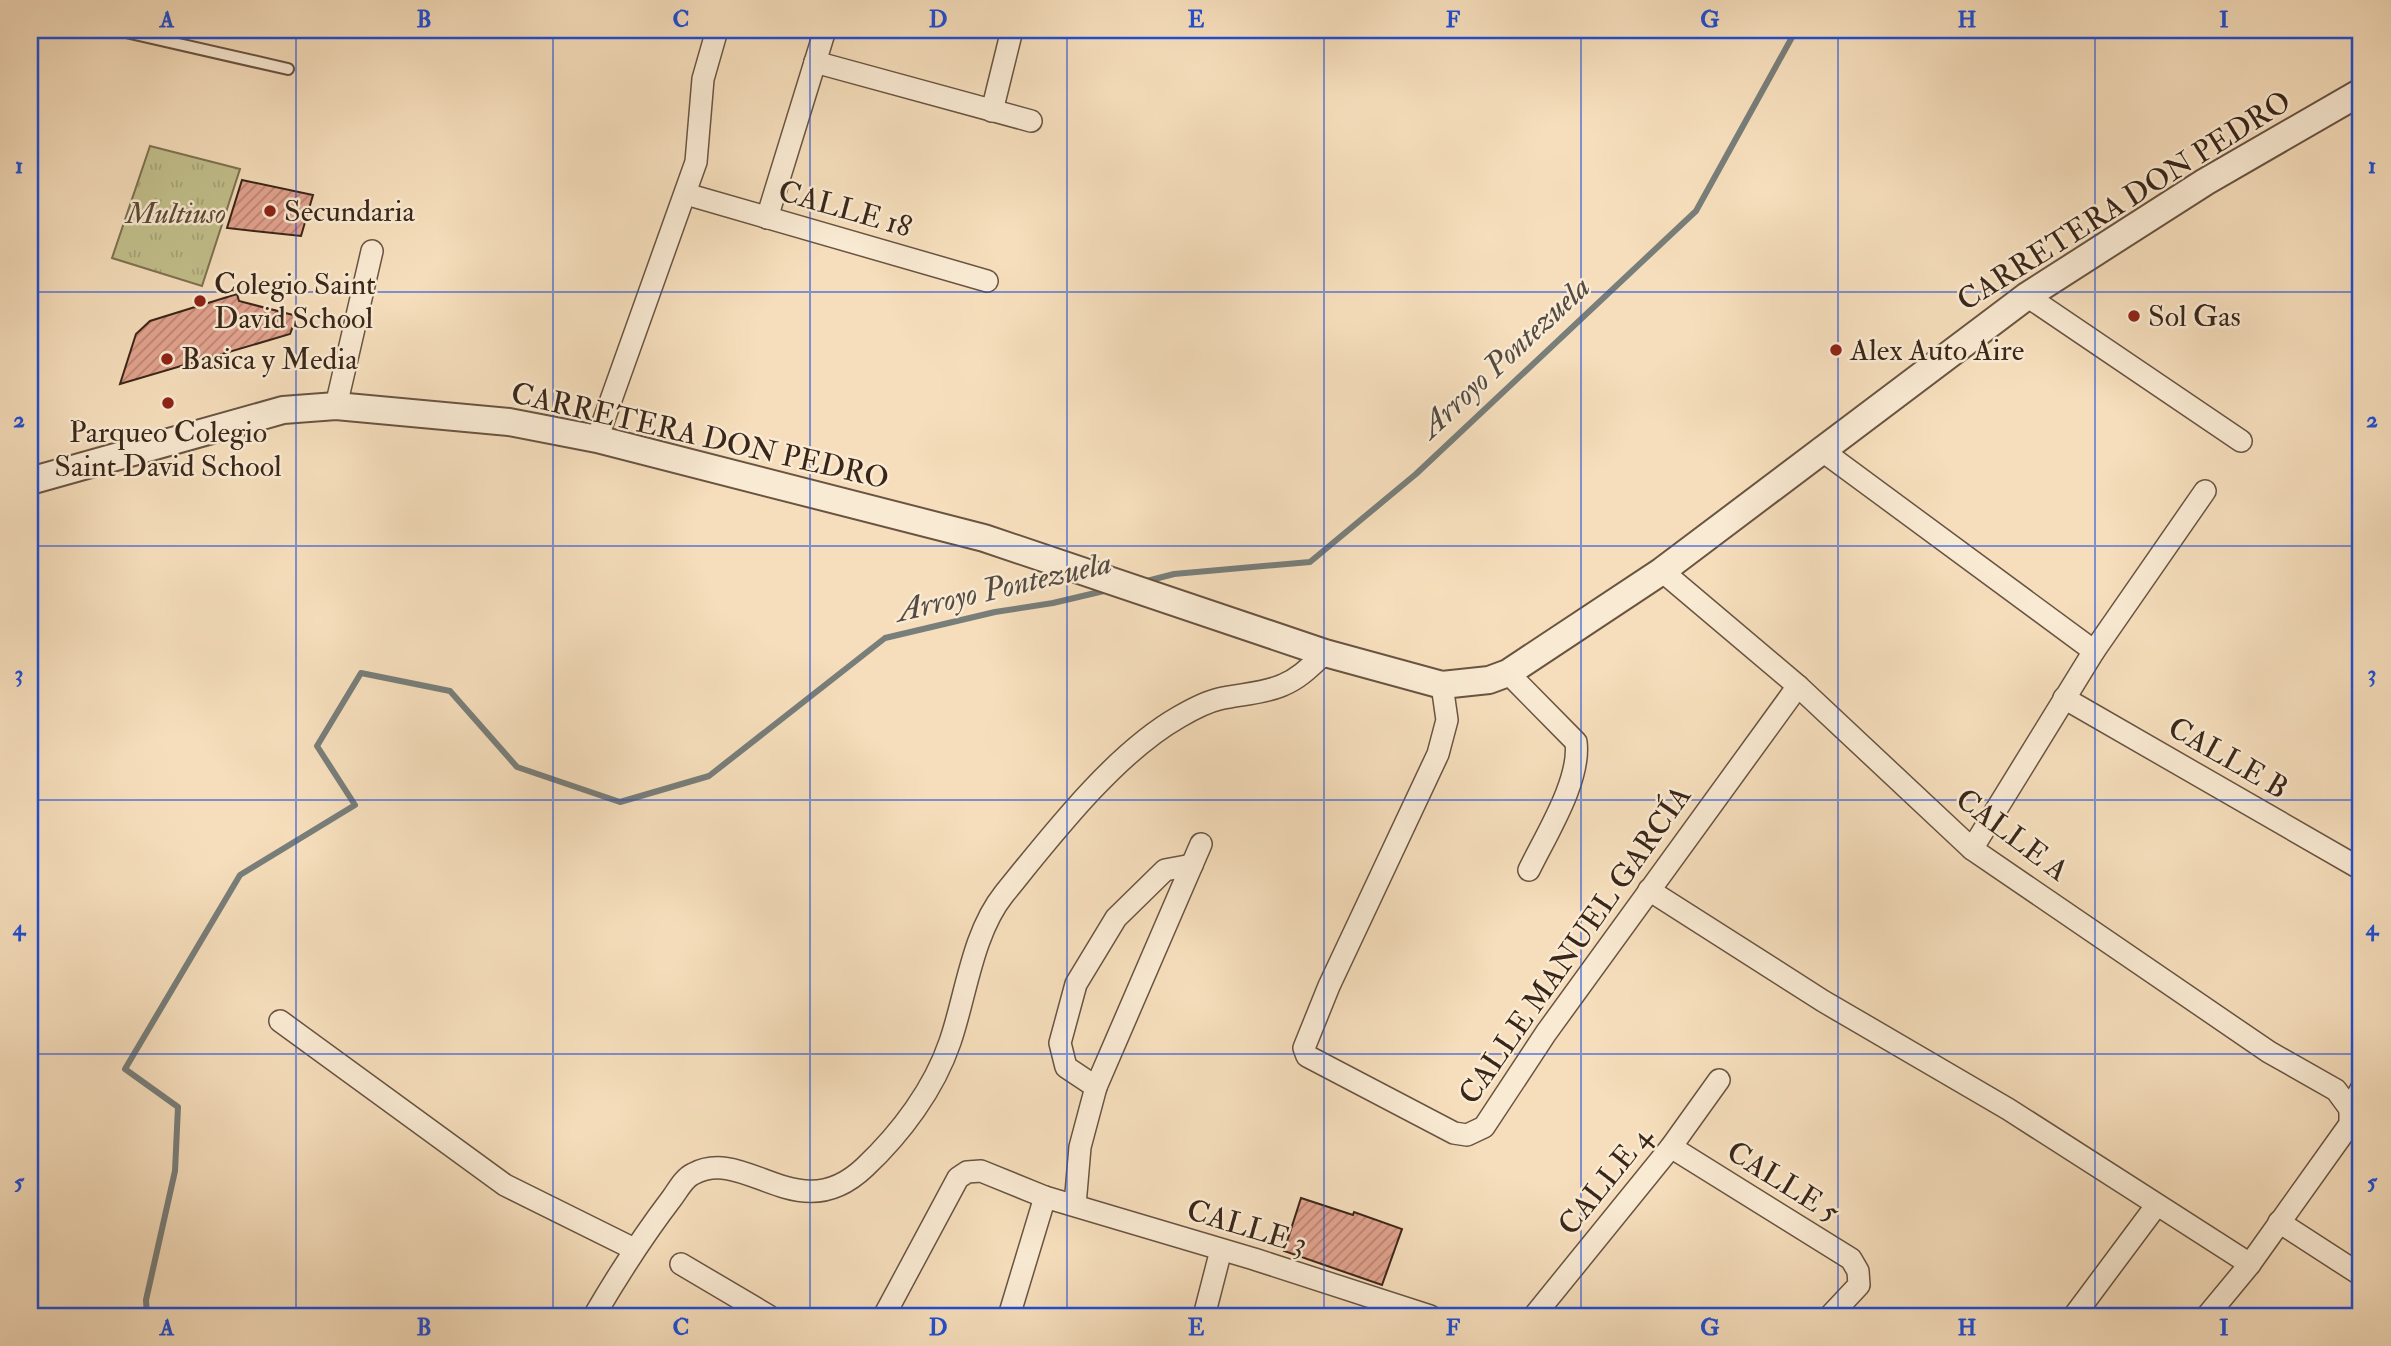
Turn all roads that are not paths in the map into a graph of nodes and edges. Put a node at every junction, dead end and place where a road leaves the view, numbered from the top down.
1 (117, 30) edge
2 (717, 30) edge
3 (825, 30) edge
4 (1012, 30) edge
5 (816, 62) junction
6 (288, 69) dead end
7 (2361, 92) edge
8 (992, 111) junction
9 (1031, 121) dead end
10 (686, 194) junction
11 (767, 218) junction
12 (372, 251) dead end
13 (987, 281) dead end
14 (2027, 296) junction
15 (336, 406) junction
16 (597, 439) junction
17 (2241, 441) dead end
18 (1820, 449) junction
19 (30, 481) edge
20 (2205, 491) dead end
21 (1662, 571) junction
22 (2094, 651) junction
23 (1325, 653) junction
24 (1508, 673) junction
25 (1441, 685) junction
26 (1798, 686) junction
27 (2064, 698) junction
28 (1201, 844) dead end
29 (1972, 849) junction
30 (1192, 865) junction
31 (2361, 869) edge
32 (1529, 870) dead end
33 (1649, 891) junction
34 (280, 1021) dead end
35 (1719, 1080) dead end
36 (1096, 1087) junction
37 (2361, 1089) edge
38 (2350, 1109) junction
39 (1671, 1147) junction
40 (1045, 1197) junction
41 (1074, 1205) junction
42 (2156, 1206) junction
43 (2279, 1222) junction
44 (634, 1249) junction
45 (1221, 1250) junction
46 (681, 1264) dead end
47 (2249, 1264) junction
48 (2361, 1275) edge
49 (594, 1316) edge
50 (769, 1316) edge
51 (884, 1316) edge
52 (1009, 1316) edge
53 (1204, 1316) edge
54 (1430, 1316) edge
55 (1534, 1316) edge
56 (1830, 1316) edge
57 (2074, 1316) edge
58 (2207, 1316) edge

1 - 6 lane
2 - 10 street
3 - 5 street
4 - 8 street
5 - 8 street
5 - 11 street
7 - 14 street, CARRETERA DON PEDRO
8 - 9 street
10 - 11 street, CALLE 18
10 - 16 street
11 - 13 street, CALLE 18
12 - 15 street
14 - 17 street
14 - 18 street, CARRETERA DON PEDRO
15 - 16 street, CARRETERA DON PEDRO
15 - 19 street, CARRETERA DON PEDRO
16 - 23 street, CARRETERA DON PEDRO
18 - 21 street, CARRETERA DON PEDRO
18 - 22 street
20 - 22 street
21 - 24 street, CARRETERA DON PEDRO
21 - 26 street, CALLE A
22 - 27 street
23 - 25 street, CARRETERA DON PEDRO
23 - 44 street
24 - 25 street, CARRETERA DON PEDRO
24 - 32 street
25 - 33 street, CALLE MANUEL GARCÍA
26 - 29 street, CALLE A
26 - 33 street, CALLE MANUEL GARCÍA
27 - 29 street
27 - 31 street, CALLE B
28 - 30 street
29 - 38 street, CALLE A
30 - 36 street
30 - 36 street
33 - 42 street
34 - 44 street
35 - 39 street, CALLE 4
36 - 41 street
37 - 38 street
38 - 43 street
39 - 55 street, CALLE 4
39 - 56 street, CALLE 5
40 - 41 street, CALLE 3
40 - 51 street, CALLE 3
40 - 52 street
41 - 45 street, CALLE 3
42 - 47 street
42 - 57 street
43 - 47 street
43 - 48 street
44 - 49 street
45 - 53 street
45 - 54 street, CALLE 3
46 - 50 street
47 - 58 street

